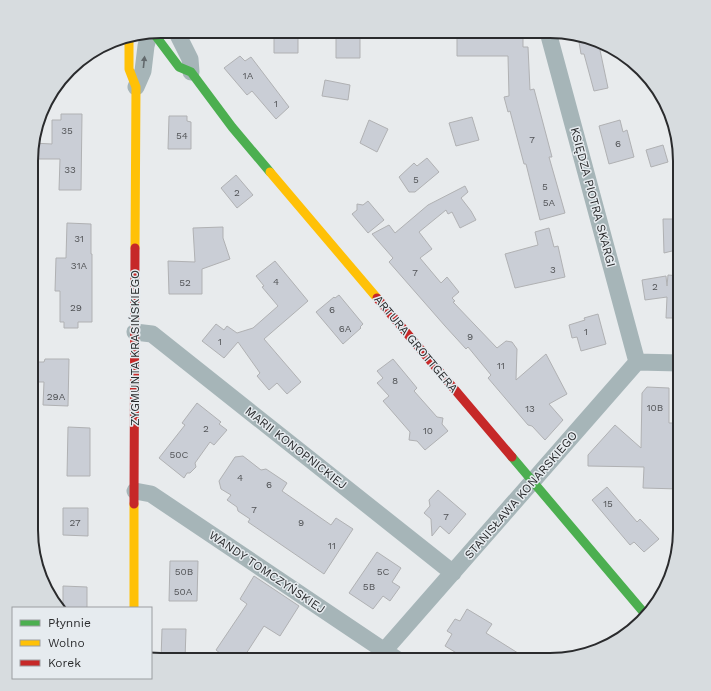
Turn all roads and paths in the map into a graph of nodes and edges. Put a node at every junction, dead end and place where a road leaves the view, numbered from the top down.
1 (156, 38) edge
2 (180, 38) edge
3 (550, 38) edge
4 (150, 39) edge
5 (129, 42) edge
6 (191, 72) junction
7 (136, 87) junction
8 (135, 332) junction
9 (637, 362) junction
10 (673, 363) edge
11 (533, 482) junction
12 (135, 491) junction
13 (453, 573) junction
14 (134, 607) edge
15 (642, 611) edge
16 (380, 653) edge
17 (389, 653) edge

1 - 6 street, ARTURA GROTTGERA
2 - 6 street, ARTURA GROTTGERA
3 - 9 street, KSIĘDZA PIOTRA SKARGI
7 -> 4 street, ZYGMUNTA KRASIŃSKIEGO
5 - 7 street, ZYGMUNTA KRASIŃSKIEGO
6 - 11 street, ARTURA GROTTGERA
7 - 8 street, ZYGMUNTA KRASIŃSKIEGO
8 - 12 street, ZYGMUNTA KRASIŃSKIEGO
8 - 13 street, MARII KONOPNICKIEJ
9 - 10 street
9 - 11 street, STANISŁAWA KONARSKIEGO
11 - 13 street, STANISŁAWA KONARSKIEGO
11 - 15 street, ARTURA GROTTGERA
12 - 14 street, ZYGMUNTA KRASIŃSKIEGO
12 - 16 street, WANDY TOMCZYŃSKIEJ
13 - 17 street, STANISŁAWA KONARSKIEGO

